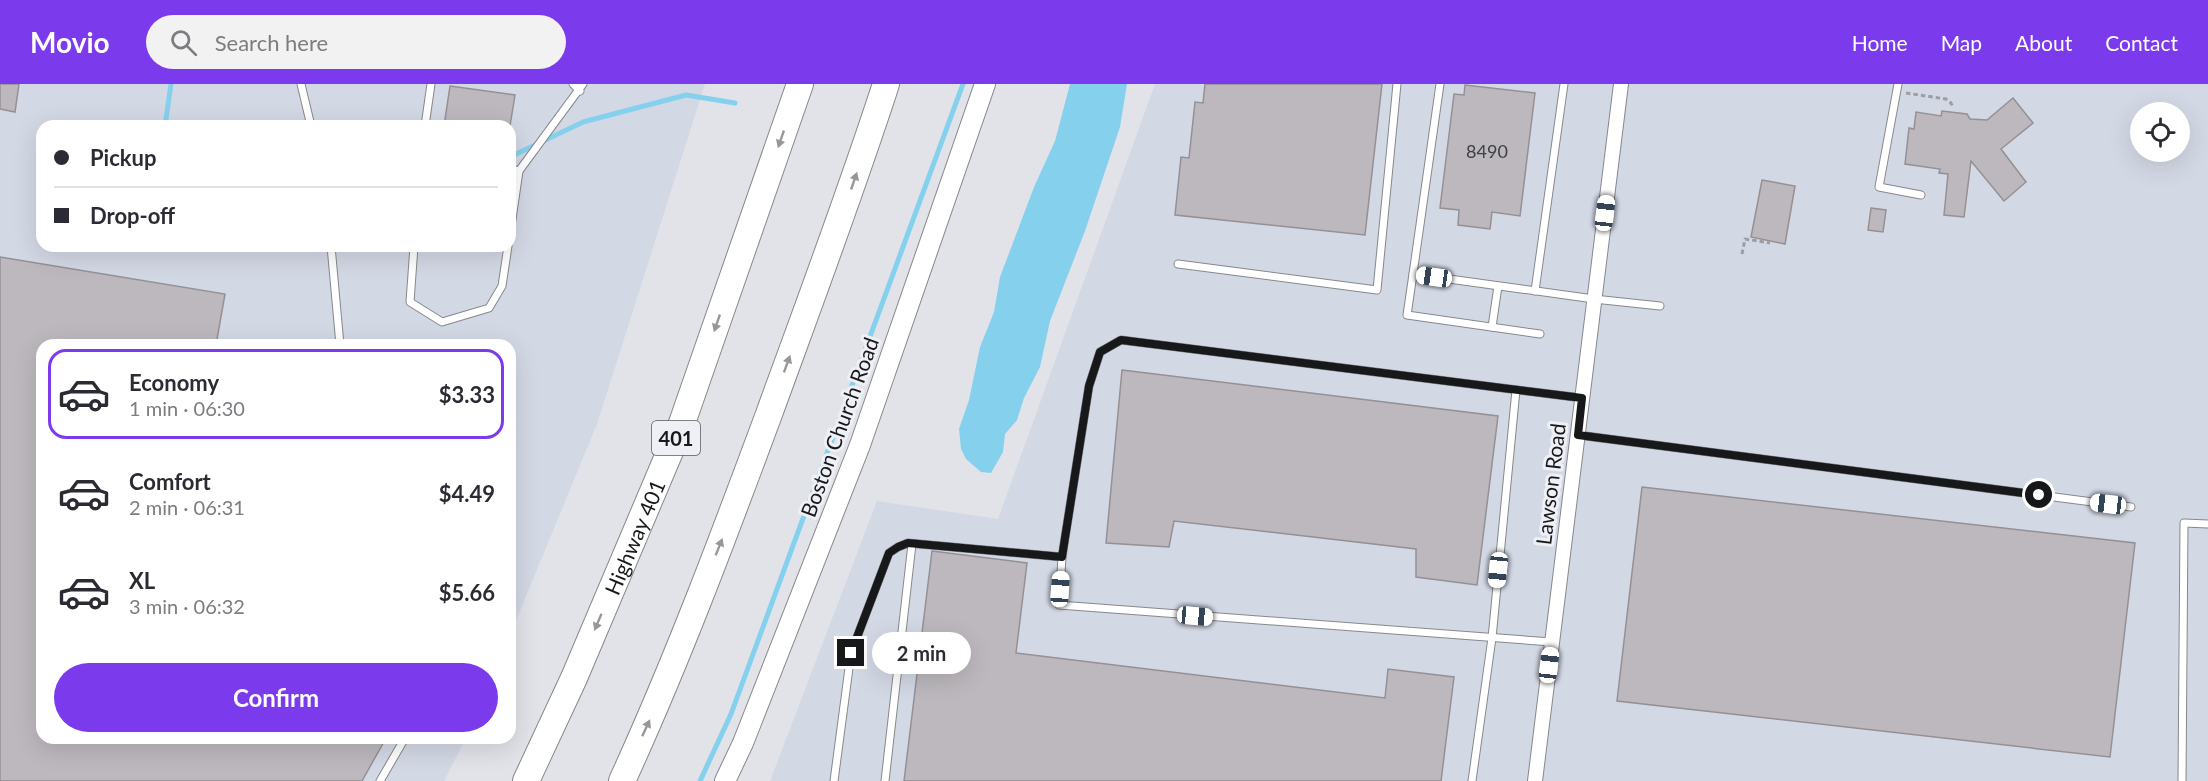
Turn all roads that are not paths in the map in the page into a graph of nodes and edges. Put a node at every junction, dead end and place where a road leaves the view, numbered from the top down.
1 (301, 84) edge
2 (431, 84) edge
3 (573, 84) edge
4 (800, 84) edge
5 (886, 84) edge
6 (985, 84) edge
7 (1397, 84) edge
8 (1440, 84) edge
9 (1564, 84) edge
10 (1621, 84) edge
11 (581, 88) edge
12 (1897, 88) edge
13 (309, 120) edge
14 (426, 120) edge
15 (516, 170) edge
16 (519, 171) junction
17 (516, 192) edge
18 (1921, 195) dead end
19 (332, 252) edge
20 (414, 252) edge
21 (507, 252) edge
22 (1178, 264) dead end
23 (1413, 274) junction
24 (1498, 286) junction
25 (1535, 291) junction
26 (1594, 299) junction
27 (1660, 306) dead end
28 (1492, 327) junction
29 (1540, 334) dead end
30 (339, 339) edge
31 (1516, 390) junction
32 (1582, 398) junction
33 (1578, 435) junction
34 (2131, 507) dead end
35 (2208, 524) edge
36 (912, 543) junction
37 (1062, 557) junction
38 (1492, 638) junction
39 (1552, 642) junction
40 (402, 744) edge
41 (380, 781) edge
42 (526, 781) edge
43 (622, 781) edge
44 (725, 781) edge
45 (834, 781) edge
46 (885, 781) edge
47 (1472, 781) edge
48 (1535, 781) edge
49 (2182, 781) edge

1 - 13 lane
2 - 14 lane
3 - 11 lane
4 -> 42 highway, Highway 401 / 401
43 -> 5 highway
6 - 44 street, Boston Church Road
7 - 22 lane
8 - 23 lane
9 - 25 lane
10 - 26 street, Lawson Road
11 - 16 lane
12 - 18 lane
15 - 16 lane
16 - 17 lane
19 - 30 lane
20 - 21 lane
23 - 24 lane
23 - 28 lane
24 - 25 lane
24 - 28 lane
25 - 26 lane
26 - 27 lane
26 - 32 street, Lawson Road
28 - 29 lane
31 - 32 lane
31 - 37 lane
31 - 38 lane
32 - 33 street, Lawson Road
33 - 34 lane
33 - 39 street, Lawson Road
35 - 49 lane
36 - 37 lane
36 - 45 lane
36 - 46 lane
37 - 38 lane
38 - 39 lane
38 - 47 lane
39 - 48 street, Lawson Road
40 - 41 lane

